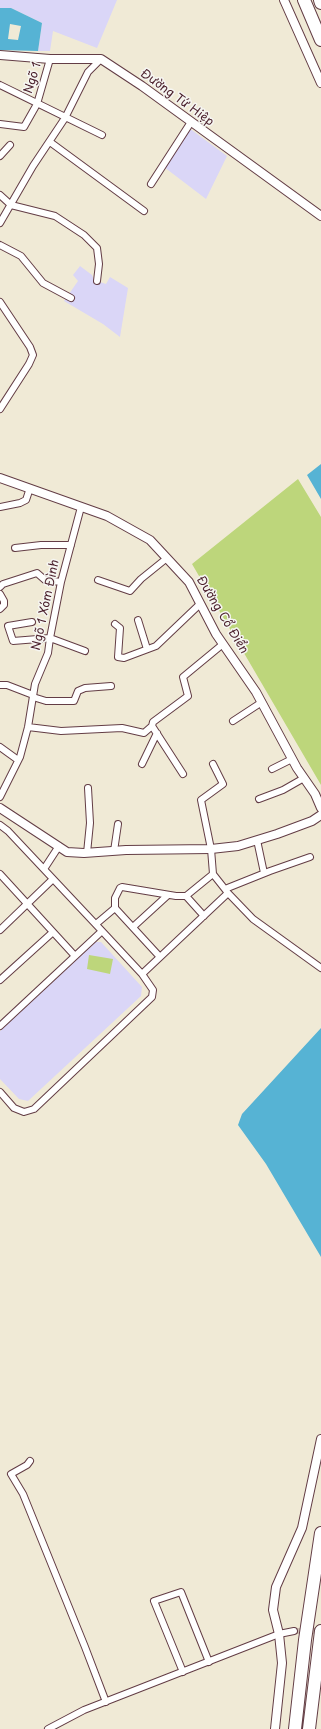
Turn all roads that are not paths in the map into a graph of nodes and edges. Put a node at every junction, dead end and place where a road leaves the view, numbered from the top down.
1 (284, 0) edge
2 (304, 0) edge
3 (320, 0) edge
4 (321, 3) edge
5 (321, 40) edge
6 (0, 55) edge
7 (50, 60) junction
8 (101, 60) junction
9 (321, 83) edge
10 (0, 85) edge
11 (37, 104) junction
12 (64, 118) junction
13 (191, 122) junction
14 (0, 124) edge
15 (102, 135) dead end
16 (50, 142) junction
17 (10, 146) dead end
18 (0, 156) edge
19 (151, 184) dead end
20 (0, 195) edge
21 (11, 205) junction
22 (144, 211) dead end
23 (321, 216) edge
24 (0, 223) edge
25 (0, 245) edge
26 (97, 281) dead end
27 (71, 298) dead end
28 (0, 302) edge
29 (0, 409) edge
30 (0, 478) edge
31 (30, 488) junction
32 (81, 506) junction
33 (0, 507) edge
34 (71, 545) junction
35 (15, 548) dead end
36 (167, 558) junction
37 (98, 580) dead end
38 (61, 582) junction
39 (0, 587) edge
40 (0, 594) edge
41 (200, 604) junction
42 (0, 609) edge
43 (138, 620) dead end
44 (32, 622) dead end
45 (115, 624) dead end
46 (50, 638) junction
47 (223, 644) junction
48 (147, 649) junction
49 (85, 651) dead end
50 (0, 686) edge
51 (111, 686) dead end
52 (33, 696) junction
53 (262, 702) junction
54 (233, 721) dead end
55 (152, 726) junction
56 (28, 727) junction
57 (157, 733) junction
58 (0, 747) edge
59 (292, 759) junction
60 (18, 760) junction
61 (142, 764) dead end
62 (213, 764) dead end
63 (272, 769) dead end
64 (182, 774) dead end
65 (304, 778) junction
66 (88, 788) dead end
67 (0, 797) edge
68 (259, 799) dead end
69 (0, 808) edge
70 (321, 808) edge
71 (321, 815) edge
72 (118, 824) dead end
73 (0, 825) edge
74 (257, 840) junction
75 (59, 846) junction
76 (211, 849) junction
77 (114, 850) junction
78 (87, 853) junction
79 (310, 857) dead end
80 (44, 869) junction
81 (264, 873) junction
82 (213, 874) junction
83 (2, 879) edge
84 (53, 879) junction
85 (226, 891) junction
86 (168, 895) junction
87 (186, 896) junction
88 (27, 903) junction
89 (115, 908) junction
90 (204, 916) junction
91 (96, 924) junction
92 (133, 927) junction
93 (0, 930) edge
94 (102, 931) junction
95 (53, 932) junction
96 (75, 956) junction
97 (160, 957) junction
98 (321, 968) edge
99 (142, 974) junction
100 (0, 980) edge
101 (0, 1026) edge
102 (0, 1092) edge
103 (321, 1439) edge
104 (30, 1461) dead end
105 (321, 1533) edge
106 (294, 1630) tunnel mouth
107 (321, 1631) edge
108 (279, 1634) junction
109 (209, 1662) junction
110 (183, 1672) junction
111 (106, 1702) junction
112 (48, 1729) edge
113 (275, 1729) edge
114 (295, 1729) edge
115 (309, 1729) edge

1 - 9 street
2 - 5 highway
3 - 4 highway
6 - 7 street
7 - 8 street
7 - 11 street, Ngõ 1
8 - 12 street
8 - 13 street, Đường Tứ Hiệp
10 - 11 street
11 - 12 street
11 - 14 street, Ngõ 1
12 - 15 street
12 - 16 street
13 - 19 street
13 - 23 street, Đường Tứ Hiệp
16 - 21 street
16 - 22 street
17 - 18 street
20 - 21 street
21 - 24 street
21 - 26 street
25 - 27 street
28 - 29 street
30 - 31 street, Đường Cổ Điển
31 - 32 street, Đường Cổ Điển
31 - 33 street
32 - 34 street, Ngõ 1 Xóm Đình
32 - 36 street, Đường Cổ Điển
34 - 35 street, Ngõ 1 Xóm Đình
34 - 38 street, Ngõ 1 Xóm Đình
36 - 37 street
36 - 41 street, Đường Cổ Điển
38 - 39 street, Ngõ 1 Xóm Đình
38 - 46 street, Ngõ 1 Xóm Đình
40 - 42 street
41 - 47 street, Đường Cổ Điển
41 - 48 street
43 - 48 street
44 - 46 street, Ngõ 1 Xóm Đình
45 - 48 street
46 - 49 street, Ngõ 1 Xóm Đình
46 - 52 street, Ngõ 1 Xóm Đình
47 - 53 street, Đường Cổ Điển
47 - 55 street
50 - 52 street
51 - 52 street
52 - 56 street, Ngõ 1 Xóm Đình
53 - 54 street
53 - 59 street, Đường Cổ Điển
55 - 56 street
55 - 57 street
56 - 60 street, Ngõ 1 Xóm Đình
57 - 61 street
57 - 64 street
58 - 60 street
59 - 63 street
59 - 65 street, Đường Cổ Điển
60 - 67 street, Ngõ 1 Xóm Đình
62 - 76 street
65 - 68 street
65 - 70 street, Đường Cổ Điển
66 - 78 street
69 - 75 street
71 - 74 street
72 - 77 street
73 - 80 street
74 - 76 street
74 - 81 street
75 - 78 street
75 - 80 street
76 - 77 street
76 - 82 street
77 - 78 street
79 - 81 street
80 - 84 street
81 - 85 street
82 - 85 street
82 - 87 street
83 - 88 street
84 - 88 street
84 - 91 street
85 - 90 street
85 - 98 street
86 - 87 street
86 - 89 street
86 - 92 street
87 - 90 street
88 - 93 street
88 - 95 street
89 - 91 street
89 - 92 street
90 - 97 street
91 - 94 street
92 - 97 street
94 - 96 street
94 - 99 street
95 - 96 street
95 - 100 street
96 - 101 street
97 - 99 street
99 - 102 street
103 - 108 street
104 - 111 street
105 - 114 highway
106 - 108 street
107 - 115 highway
108 - 109 street
108 - 113 street
109 - 110 street
109 - 110 street
110 - 111 street
111 - 112 street

